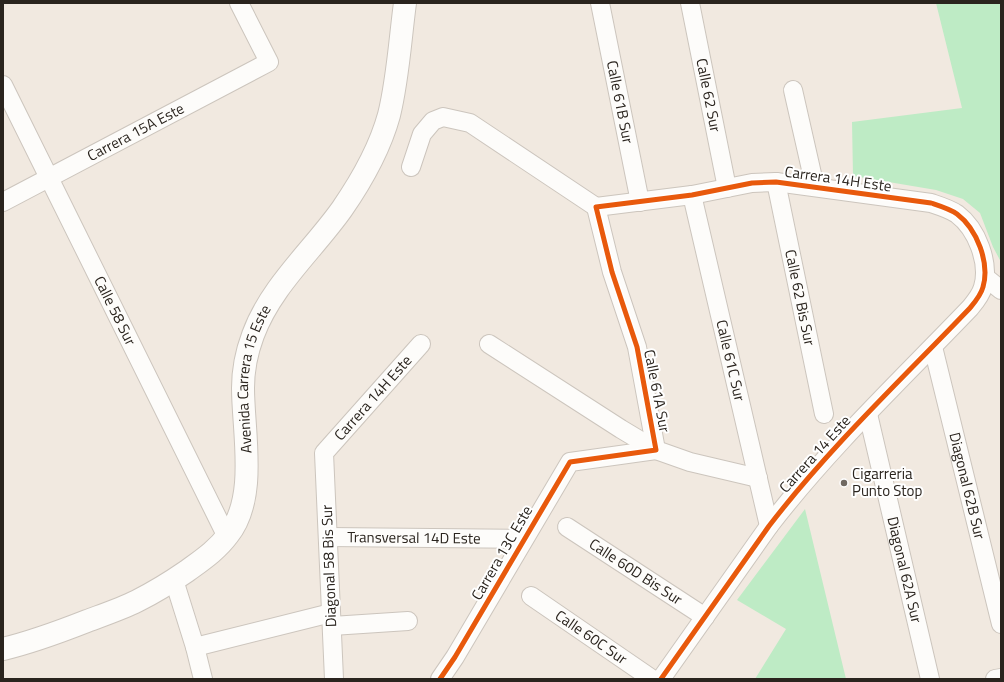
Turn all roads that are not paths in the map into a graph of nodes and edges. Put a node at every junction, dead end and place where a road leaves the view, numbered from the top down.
1 (239, 3) edge
2 (405, 3) edge
3 (600, 3) edge
4 (690, 3) edge
5 (3, 85) edge
6 (793, 90) dead end
7 (411, 167) dead end
8 (49, 178) junction
9 (776, 182) junction
10 (815, 187) junction
11 (727, 188) junction
12 (692, 195) junction
13 (3, 202) edge
14 (640, 202) junction
15 (596, 207) junction
16 (993, 275) edge
17 (1001, 290) edge
18 (422, 344) dead end
19 (489, 344) dead end
20 (933, 347) junction
21 (824, 414) dead end
22 (868, 414) junction
23 (656, 450) junction
24 (324, 452) joint
25 (570, 462) joint
26 (758, 478) junction
27 (769, 526) junction
28 (567, 527) dead end
29 (227, 537) junction
30 (328, 537) junction
31 (524, 539) junction
32 (174, 580) junction
33 (531, 596) dead end
34 (705, 617) junction
35 (332, 620) junction
36 (408, 622) dead end
37 (1001, 624) edge
38 (195, 647) junction
39 (3, 649) edge
40 (1001, 678) edge
41 (204, 679) edge
42 (334, 679) edge
43 (440, 679) edge
44 (652, 679) edge
45 (661, 679) edge
46 (930, 679) edge
47 (995, 679) edge

1 - 8 street, Carrera 15A Este
2 - 29 main road, Avenida Carrera 15 Este
3 - 14 street, Calle 61B Sur
4 - 11 street, Calle 62 Sur
5 - 8 street, Calle 58 Sur
6 - 10 street
7 - 15 street
8 - 13 street, Carrera 15A Este
8 - 29 street, Calle 58 Sur
9 - 10 street, Carrera 14H Este
9 - 11 street, Carrera 14H Este
9 - 21 street, Calle 62 Bis Sur
10 - 16 street, Carrera 14H Este
11 - 12 street, Carrera 14H Este
12 - 14 street, Carrera 14H Este
12 - 26 street, Calle 61C Sur
14 - 15 street, Carrera 14H Este
15 - 23 street, Calle 61A Sur
16 - 17 street
16 - 20 street, Carrera 14 Este
18 - 24 street, Carrera 14H Este
19 - 23 street, Calle 61A Sur
20 - 22 street, Carrera 14 Este
20 - 37 street, Diagonal 62B Sur
22 - 27 street, Carrera 14 Este
22 - 46 street, Diagonal 62A Sur
23 - 25 street, Calle 61A Sur
23 - 26 street, Calle 61A Sur
24 - 30 street, Diagonal 58 Bis Sur
25 - 31 street, Carrera 13C Este
26 - 27 street, Calle 61C Sur
27 - 34 street, Carrera 14 Este
28 - 34 street, Calle 60D Bis Sur
29 - 32 main road, Avenida Carrera 15 Este
30 - 31 street, Transversal 14D Este
30 - 35 street, Diagonal 58 Bis Sur
31 - 43 street, Carrera 13C Este
32 - 38 street
32 - 39 main road, Avenida Carrera 15 Este
33 - 44 street, Calle 60C Sur
34 - 45 street, Carrera 14 Este
35 - 36 street
35 - 38 street
35 - 42 street, Diagonal 58 Bis Sur
38 - 41 street
40 - 47 street

